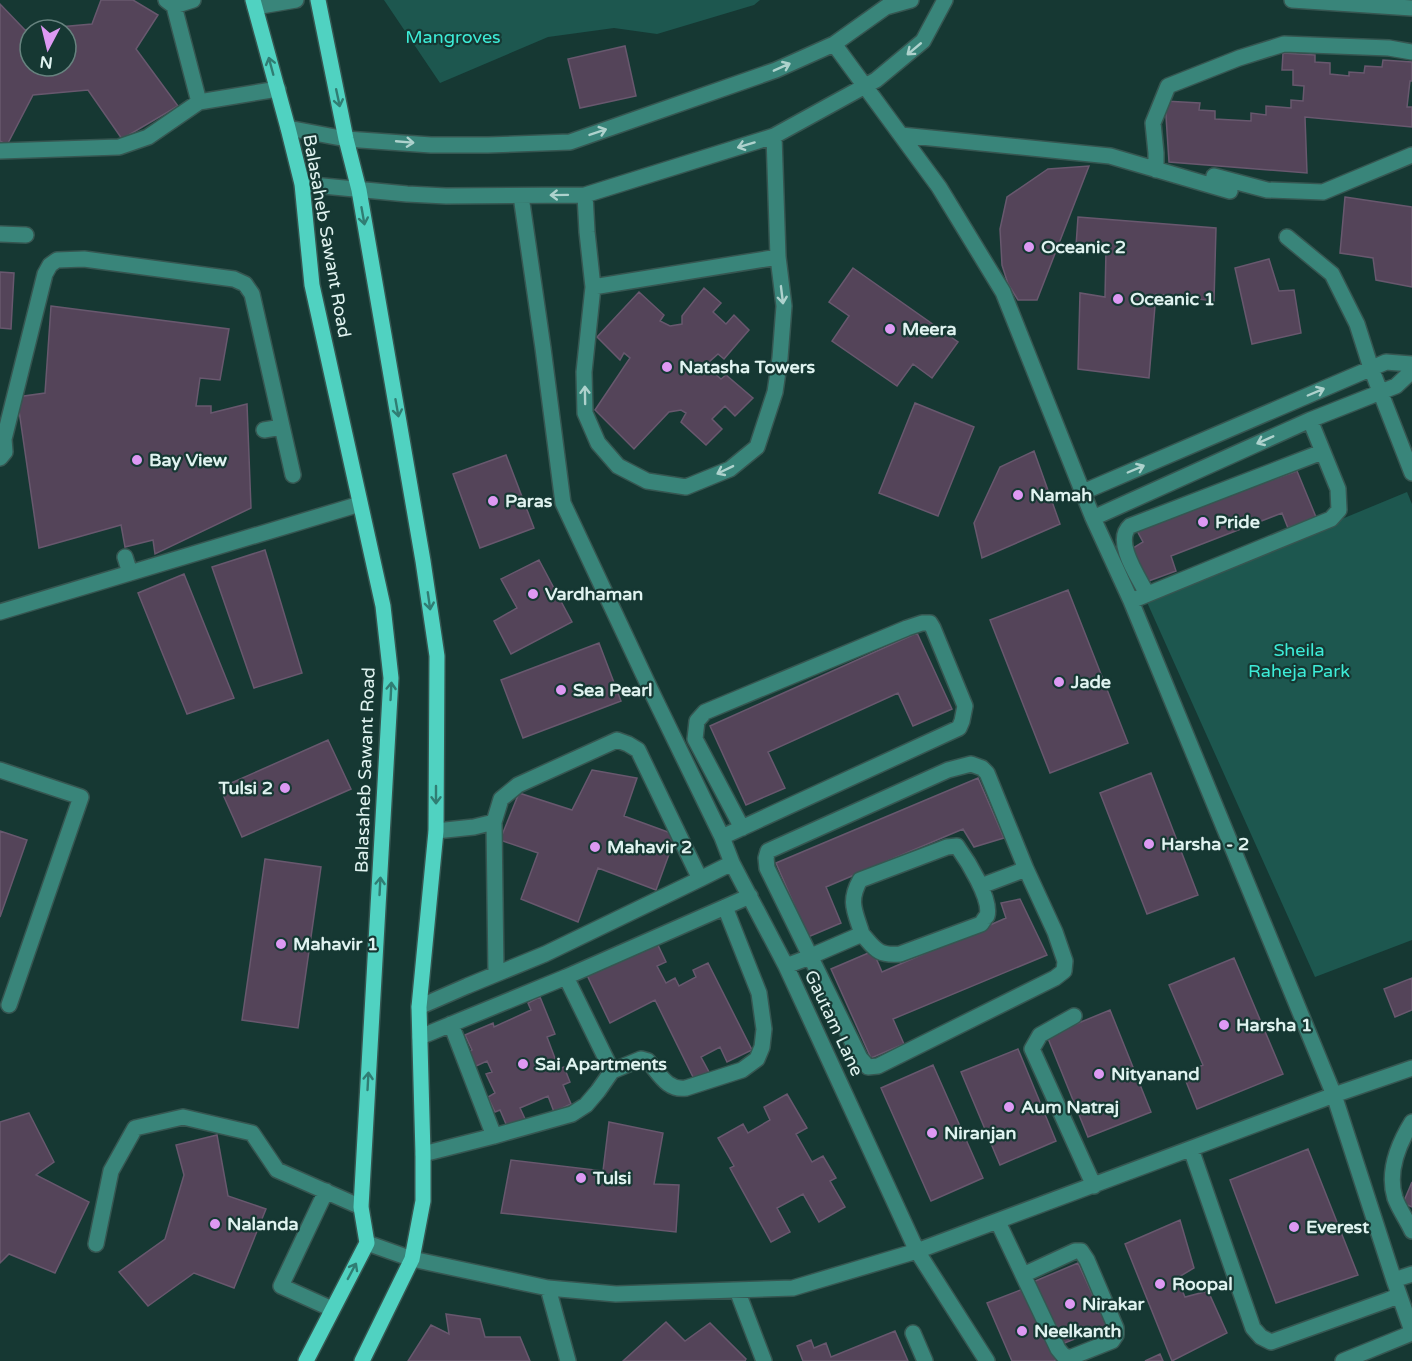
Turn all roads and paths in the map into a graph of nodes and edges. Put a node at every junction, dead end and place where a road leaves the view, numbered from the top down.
1 (193, 0) edge
2 (296, 0) edge
3 (318, 0) edge
4 (911, 0) edge
5 (945, 0) edge
6 (1292, 0) edge
7 (170, 3) edge
8 (254, 4) edge
9 (1412, 8) edge
10 (834, 44) junction
11 (1412, 52) edge
12 (865, 86) junction
13 (278, 89) junction
14 (199, 102) junction
15 (288, 128) junction
16 (901, 135) junction
17 (774, 136) junction
18 (346, 139) junction
19 (0, 151) edge
20 (1156, 153) junction
21 (1412, 155) edge
22 (1156, 170) junction
23 (302, 184) junction
24 (359, 190) junction
25 (1230, 191) dead end
26 (585, 195) junction
27 (521, 196) junction
28 (0, 234) edge
29 (26, 235) dead end
30 (1287, 237) dead end
31 (778, 257) junction
32 (593, 287) junction
33 (1412, 364) edge
34 (1371, 369) junction
35 (1412, 371) edge
36 (1380, 392) junction
37 (1310, 420) junction
38 (282, 427) junction
39 (264, 430) dead end
40 (1322, 452) junction
41 (0, 458) edge
42 (1412, 473) edge
43 (293, 475) dead end
44 (1083, 492) junction
45 (360, 504) junction
46 (1093, 518) junction
47 (125, 557) dead end
48 (130, 573) junction
49 (1147, 594) junction
50 (1131, 601) junction
51 (0, 612) edge
52 (0, 771) edge
53 (494, 822) junction
54 (742, 828) junction
55 (436, 831) junction
56 (722, 837) junction
57 (732, 862) junction
58 (1026, 869) junction
59 (700, 879) junction
60 (981, 886) junction
61 (750, 896) junction
62 (725, 907) junction
63 (862, 934) junction
64 (810, 956) junction
65 (786, 966) junction
66 (496, 974) junction
67 (566, 977) junction
68 (9, 1005) dead end
69 (419, 1007) junction
70 (1074, 1016) dead end
71 (452, 1024) junction
72 (420, 1037) junction
73 (1412, 1068) edge
74 (612, 1071) junction
75 (1334, 1095) junction
76 (1412, 1122) edge
77 (494, 1136) junction
78 (1191, 1149) junction
79 (423, 1154) junction
80 (1094, 1186) junction
81 (326, 1191) junction
82 (361, 1207) junction
83 (998, 1222) junction
84 (1412, 1231) edge
85 (367, 1243) junction
86 (96, 1244) dead end
87 (917, 1251) junction
88 (412, 1259) junction
89 (1412, 1274) edge
90 (1023, 1275) junction
91 (1394, 1280) junction
92 (548, 1288) junction
93 (737, 1290) junction
94 (1399, 1295) junction
95 (332, 1309) junction
96 (1412, 1332) edge
97 (913, 1333) dead end
98 (306, 1361) edge
99 (362, 1361) edge
100 (568, 1361) edge
101 (764, 1361) edge
102 (926, 1361) edge
103 (987, 1361) edge
104 (1343, 1361) edge

1 - 7 street
2 - 8 street
3 -> 18 main road, Balasaheb Sawant Road
4 - 10 street
5 -> 12 street
6 - 9 street
7 - 14 street
13 -> 8 main road, Balasaheb Sawant Road
10 - 12 street
18 -> 10 street
11 - 20 street
12 - 16 street
12 - 17 street
13 - 14 street
13 - 15 main road, Balasaheb Sawant Road
14 - 19 street
15 - 18 street
15 - 23 main road, Balasaheb Sawant Road
16 - 22 street
16 - 44 street
17 -> 26 street
17 - 31 street
18 - 24 main road, Balasaheb Sawant Road
20 - 21 street
20 - 22 street
22 - 25 street
23 - 24 street
23 - 45 main road, Balasaheb Sawant Road
24 - 27 street
24 -> 55 main road, Balasaheb Sawant Road
26 -> 27 street
26 - 32 street
27 - 56 street, Gautam Lane
28 - 29 street
30 - 34 street
31 - 32 street
31 -> 32 street
33 - 34 street
34 - 36 street
44 -> 34 street
35 - 36 street
36 - 37 street
36 - 42 street
37 - 40 street
37 -> 46 street
38 - 39 street
38 - 41 street
38 - 43 street
40 - 49 street
40 - 49 street
44 - 46 street
45 - 48 street
82 -> 45 main road, Balasaheb Sawant Road
46 - 50 street
47 - 48 street
48 - 51 street
49 - 50 street
50 - 75 street
52 - 68 street
53 - 55 street
53 - 59 street
53 - 66 street
54 - 54 street
54 - 56 street
55 - 69 main road, Balasaheb Sawant Road
56 - 57 street, Gautam Lane
57 - 59 street
57 - 61 street, Gautam Lane
58 - 60 street
58 - 64 street
58 - 64 street
59 - 66 street
60 - 63 street
60 - 63 street
61 - 62 street
61 - 65 street, Gautam Lane
62 - 67 street
62 - 74 street
63 - 64 street
64 - 65 street
65 - 87 street, Gautam Lane
66 - 69 street
67 - 71 street
67 - 74 street
69 - 72 main road, Balasaheb Sawant Road
70 - 80 street
71 - 72 street
71 - 77 street
72 - 79 main road, Balasaheb Sawant Road
73 - 75 street
74 - 77 street
75 - 78 street
75 - 91 street
76 - 84 street
77 - 79 street
78 - 80 street
78 - 94 street
79 - 88 main road, Balasaheb Sawant Road
80 - 83 street
81 - 82 street
81 - 86 street
81 - 95 street
82 - 85 main road, Balasaheb Sawant Road
83 - 87 street
83 - 90 street
85 - 88 street
95 -> 85 main road
87 - 93 street
87 - 103 street, Gautam Lane
88 - 92 street
88 - 99 main road, Balasaheb Sawant Road
89 - 91 street
90 - 90 street
91 - 94 street
92 - 93 street
92 - 100 street
93 - 101 street
94 - 96 street
95 - 98 main road
96 - 104 street
97 - 102 street

